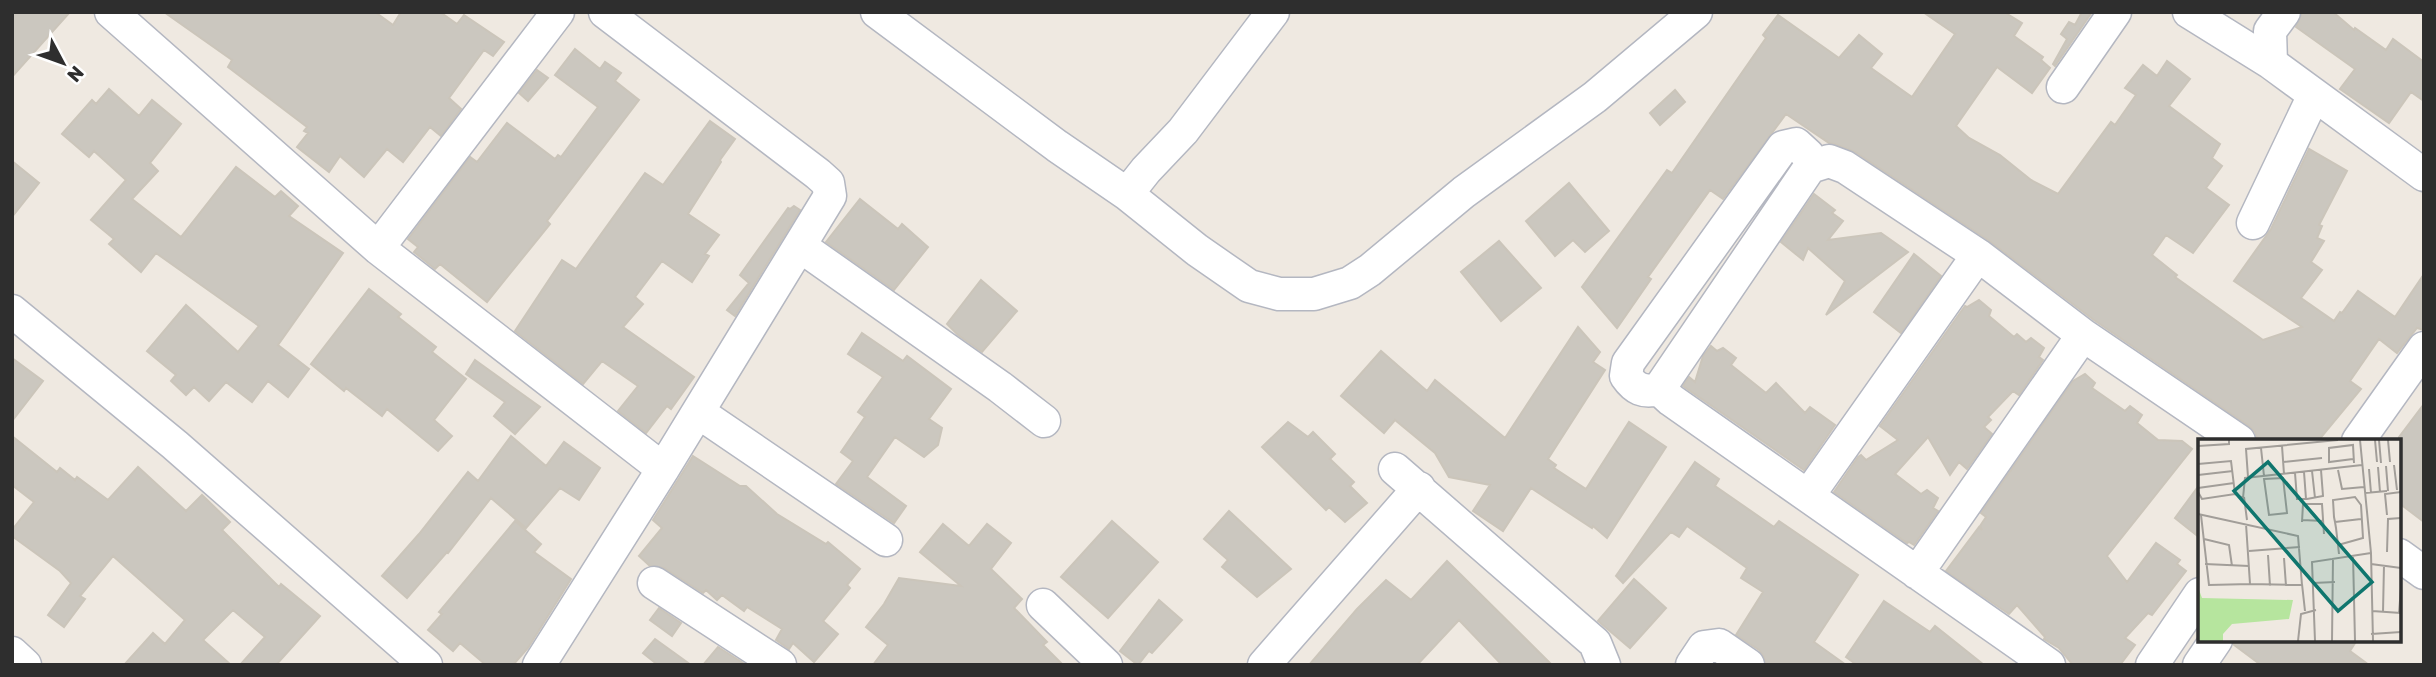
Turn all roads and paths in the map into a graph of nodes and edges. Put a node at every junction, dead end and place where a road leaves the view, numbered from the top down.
1 (111, 12) edge
2 (558, 12) edge
3 (605, 12) edge
4 (877, 12) edge
5 (1273, 12) edge
6 (1696, 12) edge
7 (2115, 12) edge
8 (2189, 12) edge
9 (2284, 12) edge
10 (2271, 63) junction
11 (2063, 87) dead end
12 (2314, 95) junction
13 (2424, 175) edge
14 (1127, 194) junction
15 (2253, 223) dead end
16 (800, 246) junction
17 (378, 248) junction
18 (1978, 255) junction
19 (12, 311) edge
20 (2083, 335) junction
21 (2424, 348) edge
22 (698, 412) junction
23 (1044, 421) dead end
24 (2236, 439) edge
25 (2359, 439) edge
26 (663, 469) junction
27 (1395, 469) dead end
28 (1419, 488) junction
29 (1808, 496) junction
30 (886, 540) dead end
31 (2401, 556) edge
32 (1917, 573) junction
33 (2424, 573) edge
34 (654, 583) dead end
35 (2198, 597) edge
36 (1043, 605) dead end
37 (2215, 642) edge
38 (12, 653) edge
39 (774, 663) edge
40 (25, 665) edge
41 (426, 665) edge
42 (539, 665) edge
43 (1106, 665) edge
44 (1264, 665) edge
45 (1604, 665) edge
46 (1692, 665) edge
47 (1748, 665) edge
48 (2049, 665) edge
49 (2152, 665) edge
50 (2199, 665) edge

1 - 17 street
2 - 17 street
3 - 16 street
4 - 14 street
5 - 14 street
6 - 14 street
7 - 11 street
8 - 10 street
9 - 10 street
10 - 12 street
12 - 13 street
12 - 15 street
16 - 22 street
16 - 23 street
17 - 26 street
18 - 20 street
18 - 29 street
18 - 29 street
19 - 41 street
20 - 24 street
20 - 32 street
21 - 25 street
22 - 26 street
22 - 30 street
26 - 42 street
27 - 28 street
28 - 44 street
28 - 45 street
29 - 32 street
31 - 33 street
32 - 48 street
34 - 39 street
35 - 49 street
36 - 43 street
37 - 50 street
38 - 40 street
46 - 47 street

